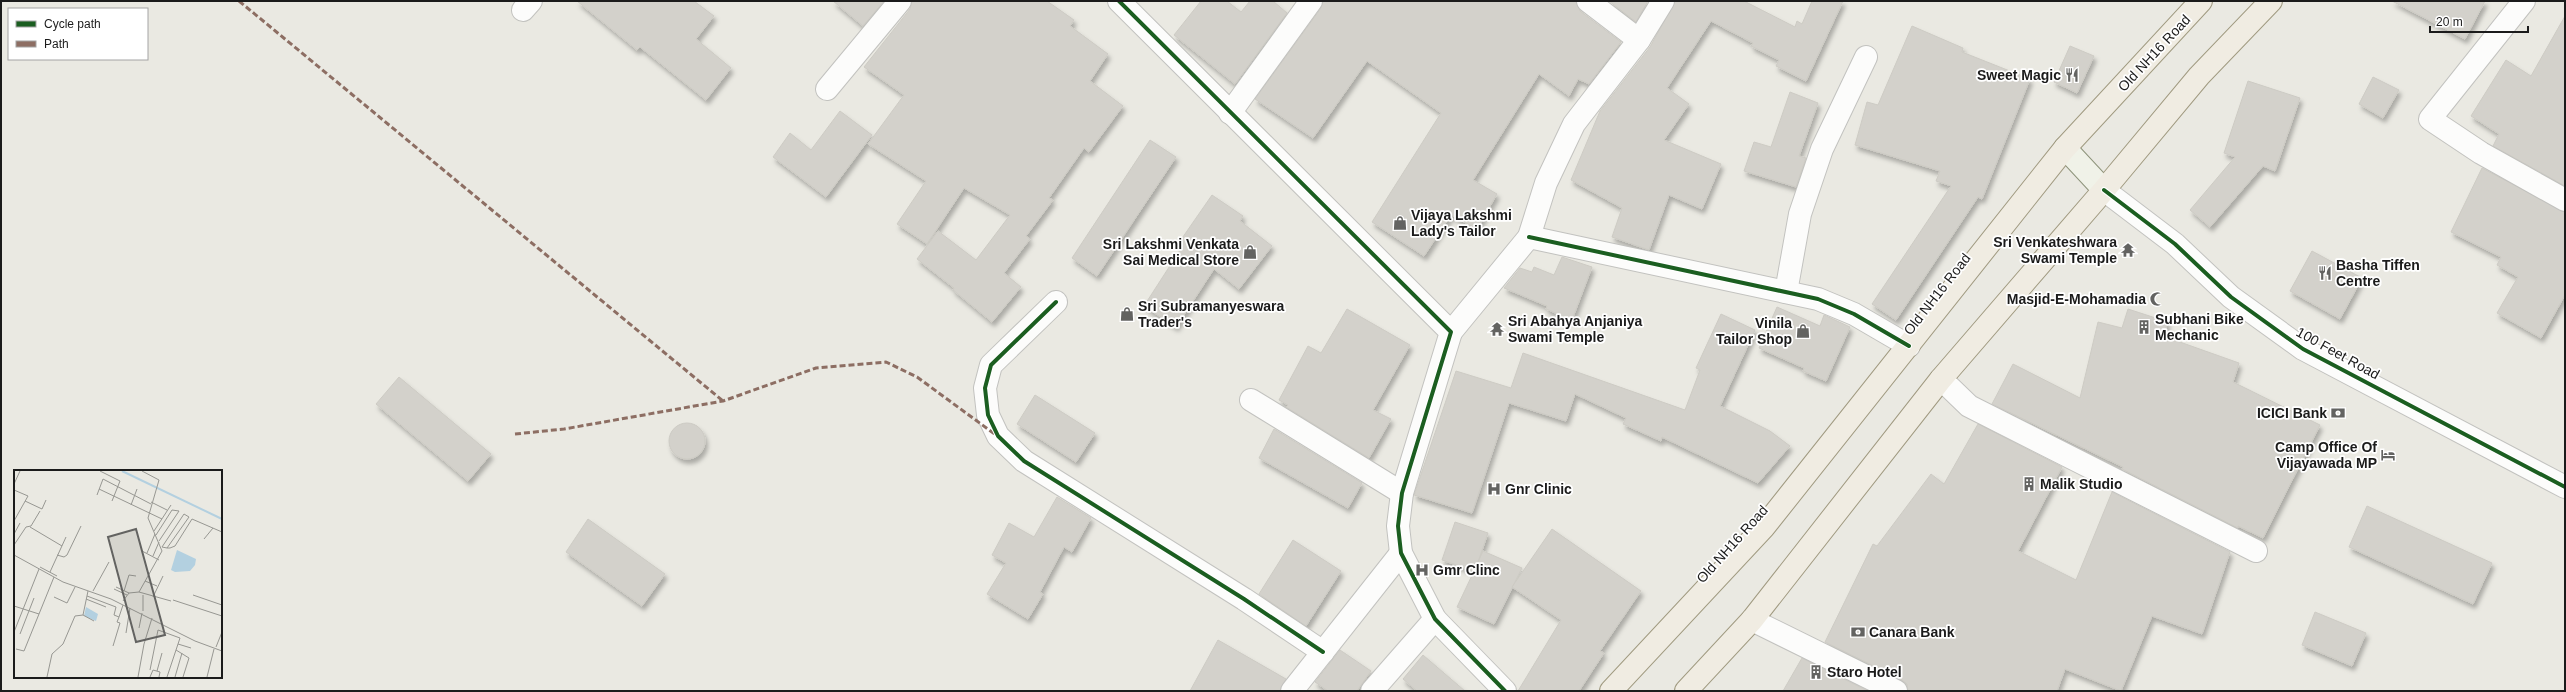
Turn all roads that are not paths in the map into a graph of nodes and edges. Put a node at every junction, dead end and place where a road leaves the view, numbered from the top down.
1 (900, 1) edge
2 (1119, 1) edge
3 (1311, 1) edge
4 (1588, 1) edge
5 (1663, 1) edge
6 (2201, 1) edge
7 (2270, 1) edge
8 (2524, 1) edge
9 (1639, 40) junction
10 (1866, 57) dead end
11 (827, 89) dead end
12 (1230, 113) junction
13 (2065, 148) junction
14 (2104, 190) junction
15 (2565, 200) edge
16 (1530, 238) junction
17 (1786, 292) junction
18 (1056, 302) dead end
19 (1451, 332) junction
20 (1910, 346) junction
21 (1941, 379) junction
22 (1252, 400) dead end
23 (2565, 487) edge
24 (1402, 493) junction
25 (2256, 552) dead end
26 (1401, 553) junction
27 (1435, 619) junction
28 (1752, 620) junction
29 (1323, 652) junction
30 (1292, 691) edge
31 (1372, 691) edge
32 (1505, 691) edge
33 (1611, 691) edge
34 (1686, 691) edge
35 (1896, 691) edge

1 - 11 street
2 - 12 street
3 - 12 street
4 - 9 street
5 - 9 street
6 - 13 main road, Old NH16 Road
7 - 14 main road
8 - 15 street
9 - 16 street
10 - 17 street
12 - 19 street
13 - 14 main road
13 - 20 main road, Old NH16 Road
14 - 21 main road
14 - 23 street, 100 Feet Road
16 - 17 street
16 - 19 street
17 - 20 street
18 - 29 street
19 - 24 street
20 - 33 main road, Old NH16 Road
21 - 25 street
21 - 28 main road
22 - 24 street
24 - 26 street
26 - 27 street
26 - 29 street
27 - 31 street
27 - 32 street
28 - 34 main road
28 - 35 street
29 - 30 street

